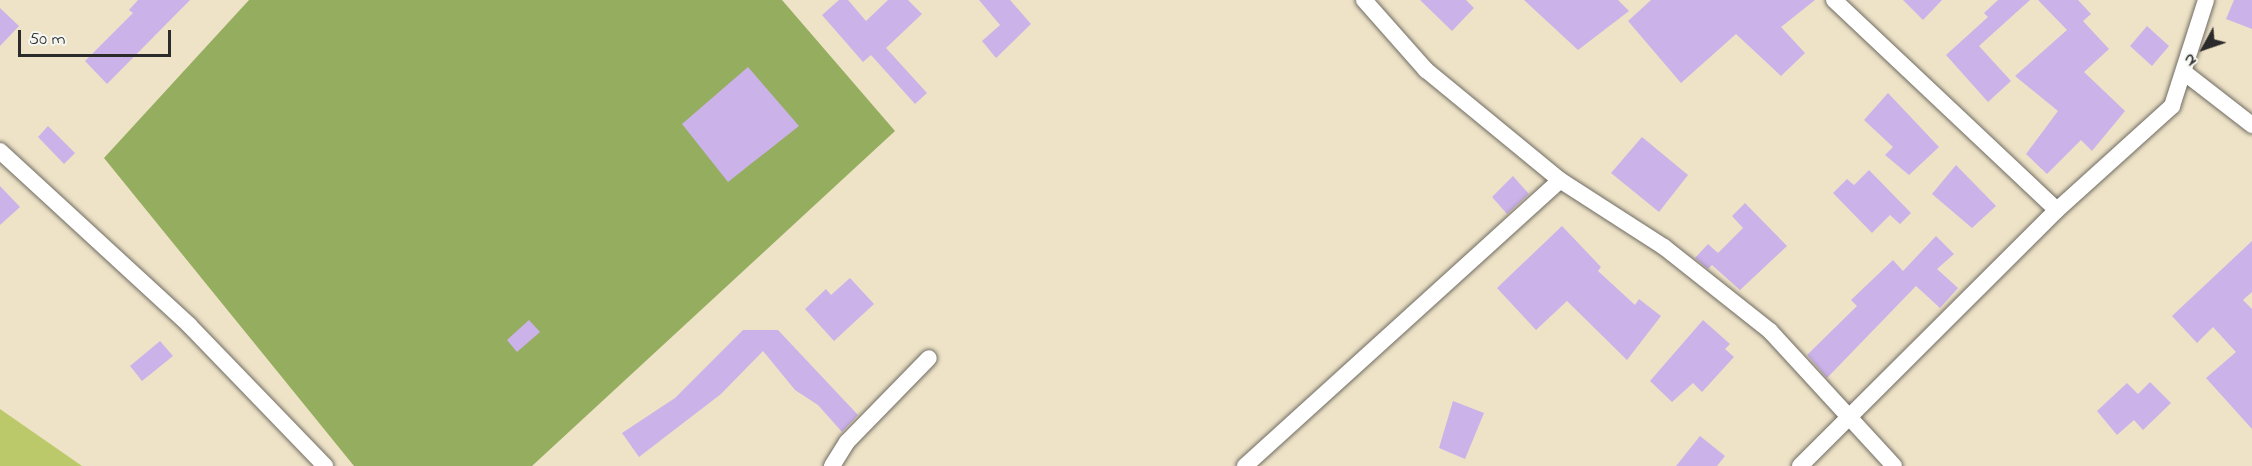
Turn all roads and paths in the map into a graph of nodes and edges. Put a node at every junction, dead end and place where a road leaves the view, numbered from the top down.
1 (1364, 0) edge
2 (1834, 0) edge
3 (2206, 0) edge
4 (2185, 73) junction
5 (2252, 125) edge
6 (0, 151) edge
7 (1560, 180) junction
8 (2057, 210) junction
9 (929, 358) dead end
10 (1852, 419) junction
11 (325, 466) edge
12 (832, 466) edge
13 (1245, 466) edge
14 (1800, 466) edge
15 (1894, 466) edge

1 - 7 street
2 - 8 street
3 - 4 street
4 - 5 street
4 - 8 street
6 - 11 street
7 - 10 street
7 - 13 street
8 - 10 street
9 - 12 street
10 - 14 street
10 - 15 street

